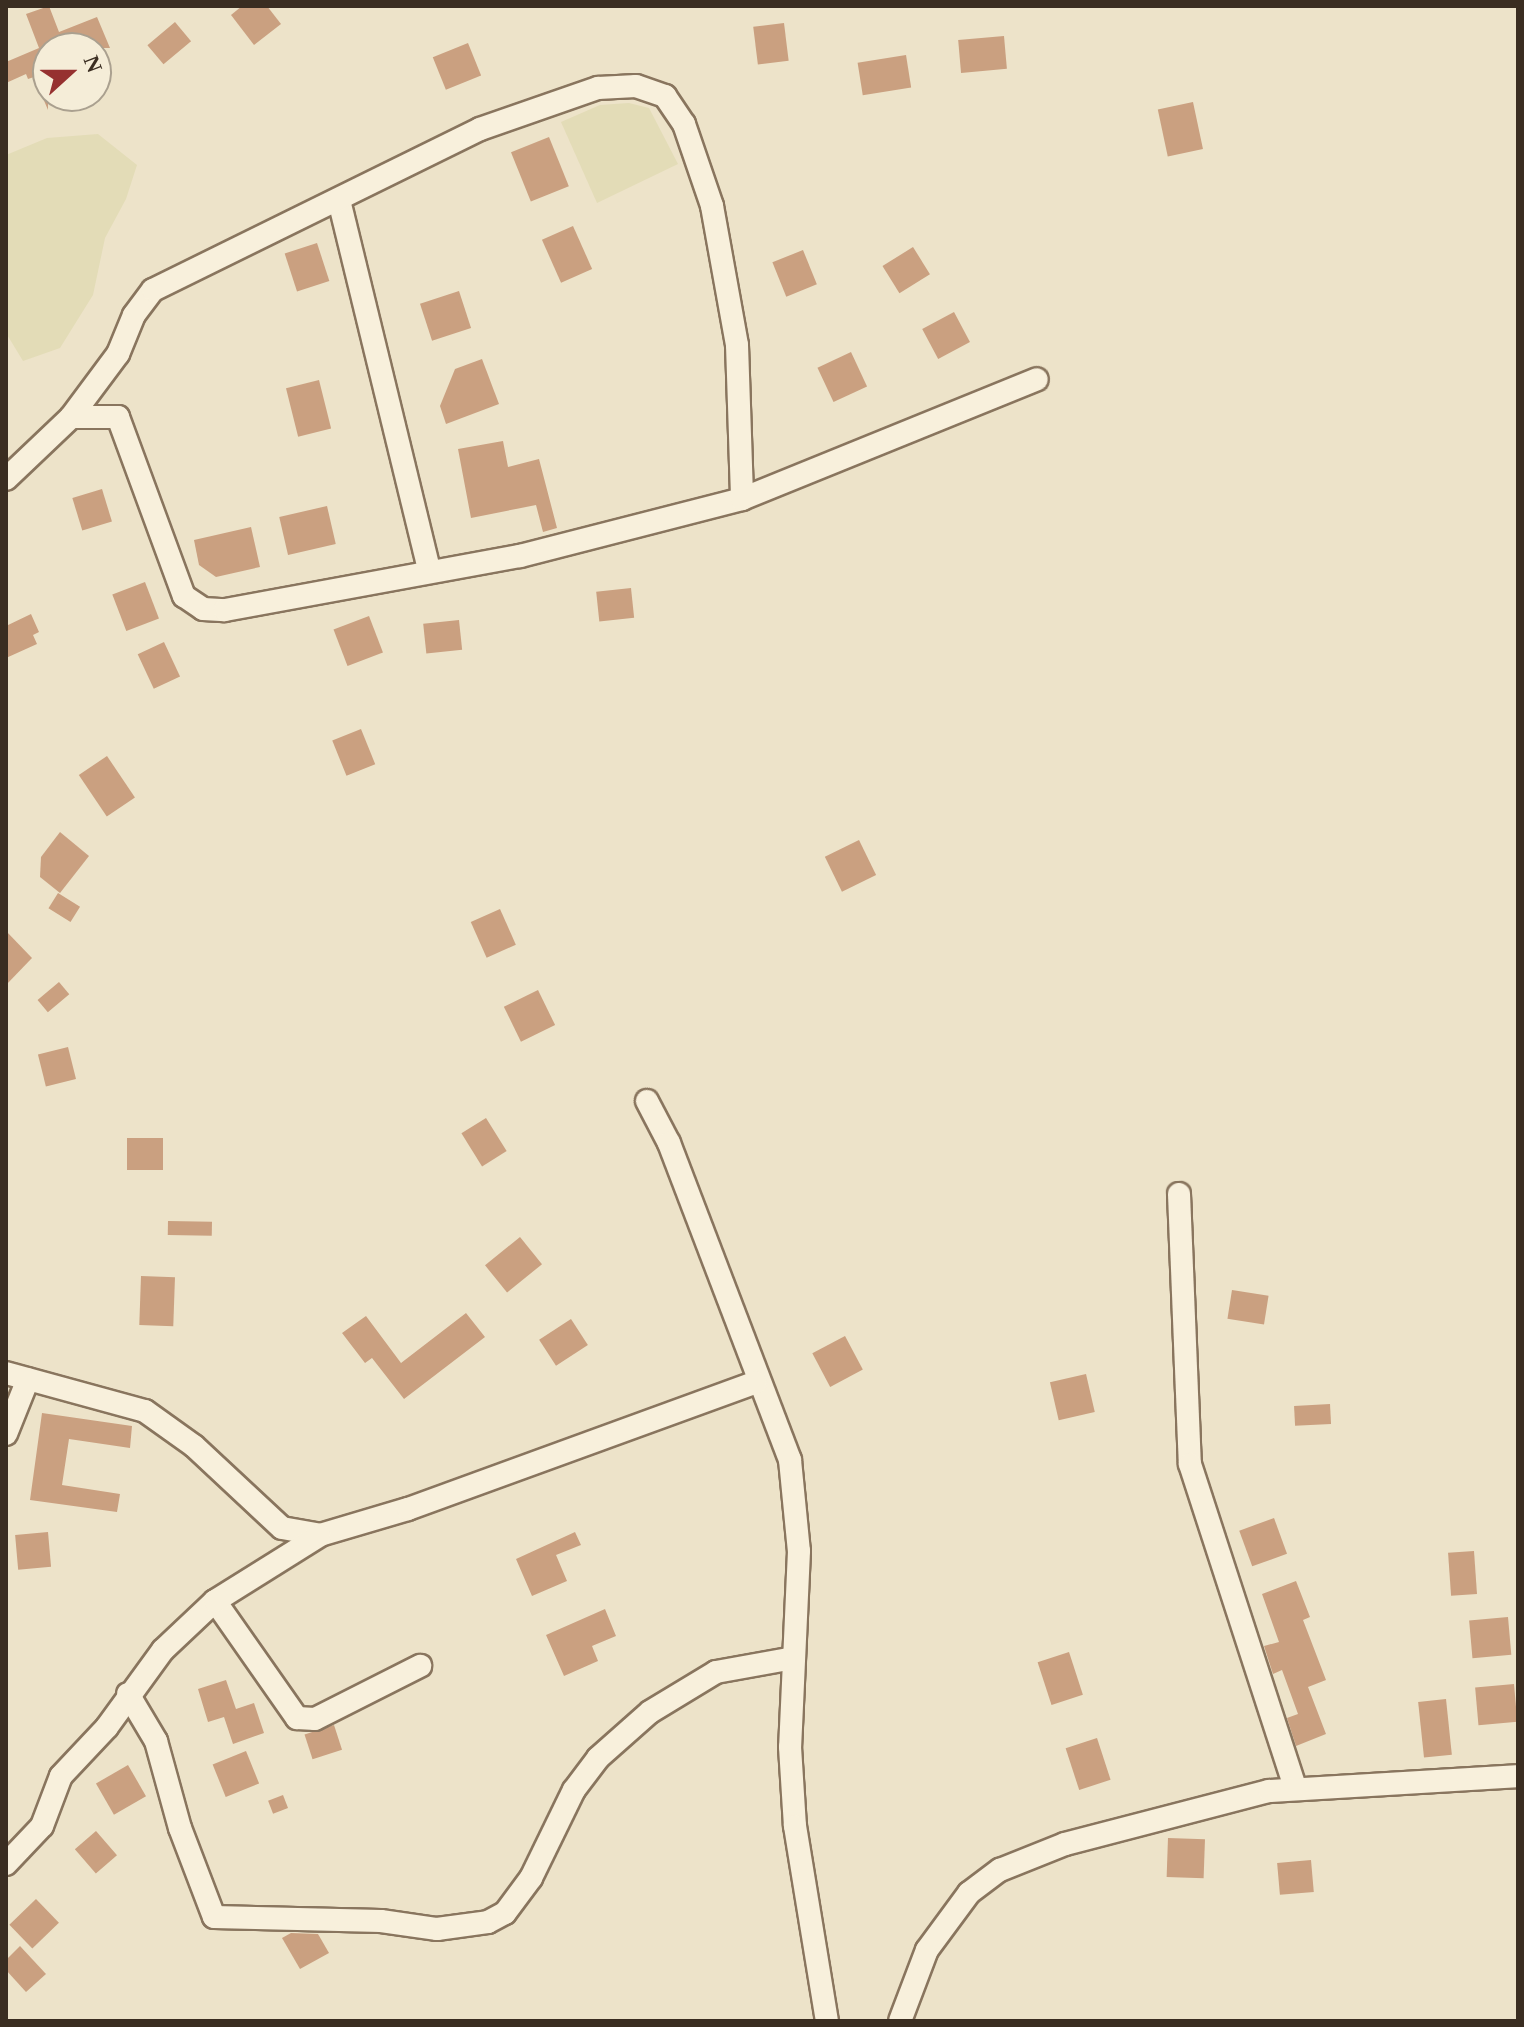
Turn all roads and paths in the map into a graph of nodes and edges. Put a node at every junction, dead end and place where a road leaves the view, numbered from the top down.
1 (339, 200) junction
2 (1037, 379) dead end
3 (71, 417) junction
4 (6, 479) edge
5 (742, 499) junction
6 (429, 570) junction
7 (647, 1101) dead end
8 (1179, 1194) dead end
9 (6, 1373) edge
10 (28, 1379) junction
11 (756, 1382) junction
12 (6, 1434) edge
13 (282, 1528) junction
14 (320, 1535) junction
15 (283, 1557) junction
16 (215, 1601) junction
17 (794, 1658) junction
18 (420, 1666) dead end
19 (128, 1694) junction
20 (1518, 1776) edge
21 (1295, 1788) junction
22 (6, 1864) edge
23 (827, 2021) edge
24 (900, 2021) edge

1 - 3 street
1 - 5 street
1 - 6 street
2 - 5 street
3 - 4 street
3 - 6 street
5 - 6 street
7 - 11 street
8 - 21 street
9 - 10 street
10 - 12 street
10 - 13 street
11 - 14 street
11 - 17 street
13 - 14 street
13 - 15 street
14 - 15 street
15 - 16 street
16 - 18 street
16 - 19 street
17 - 19 street
17 - 23 street
19 - 22 street
20 - 21 street
21 - 24 street

